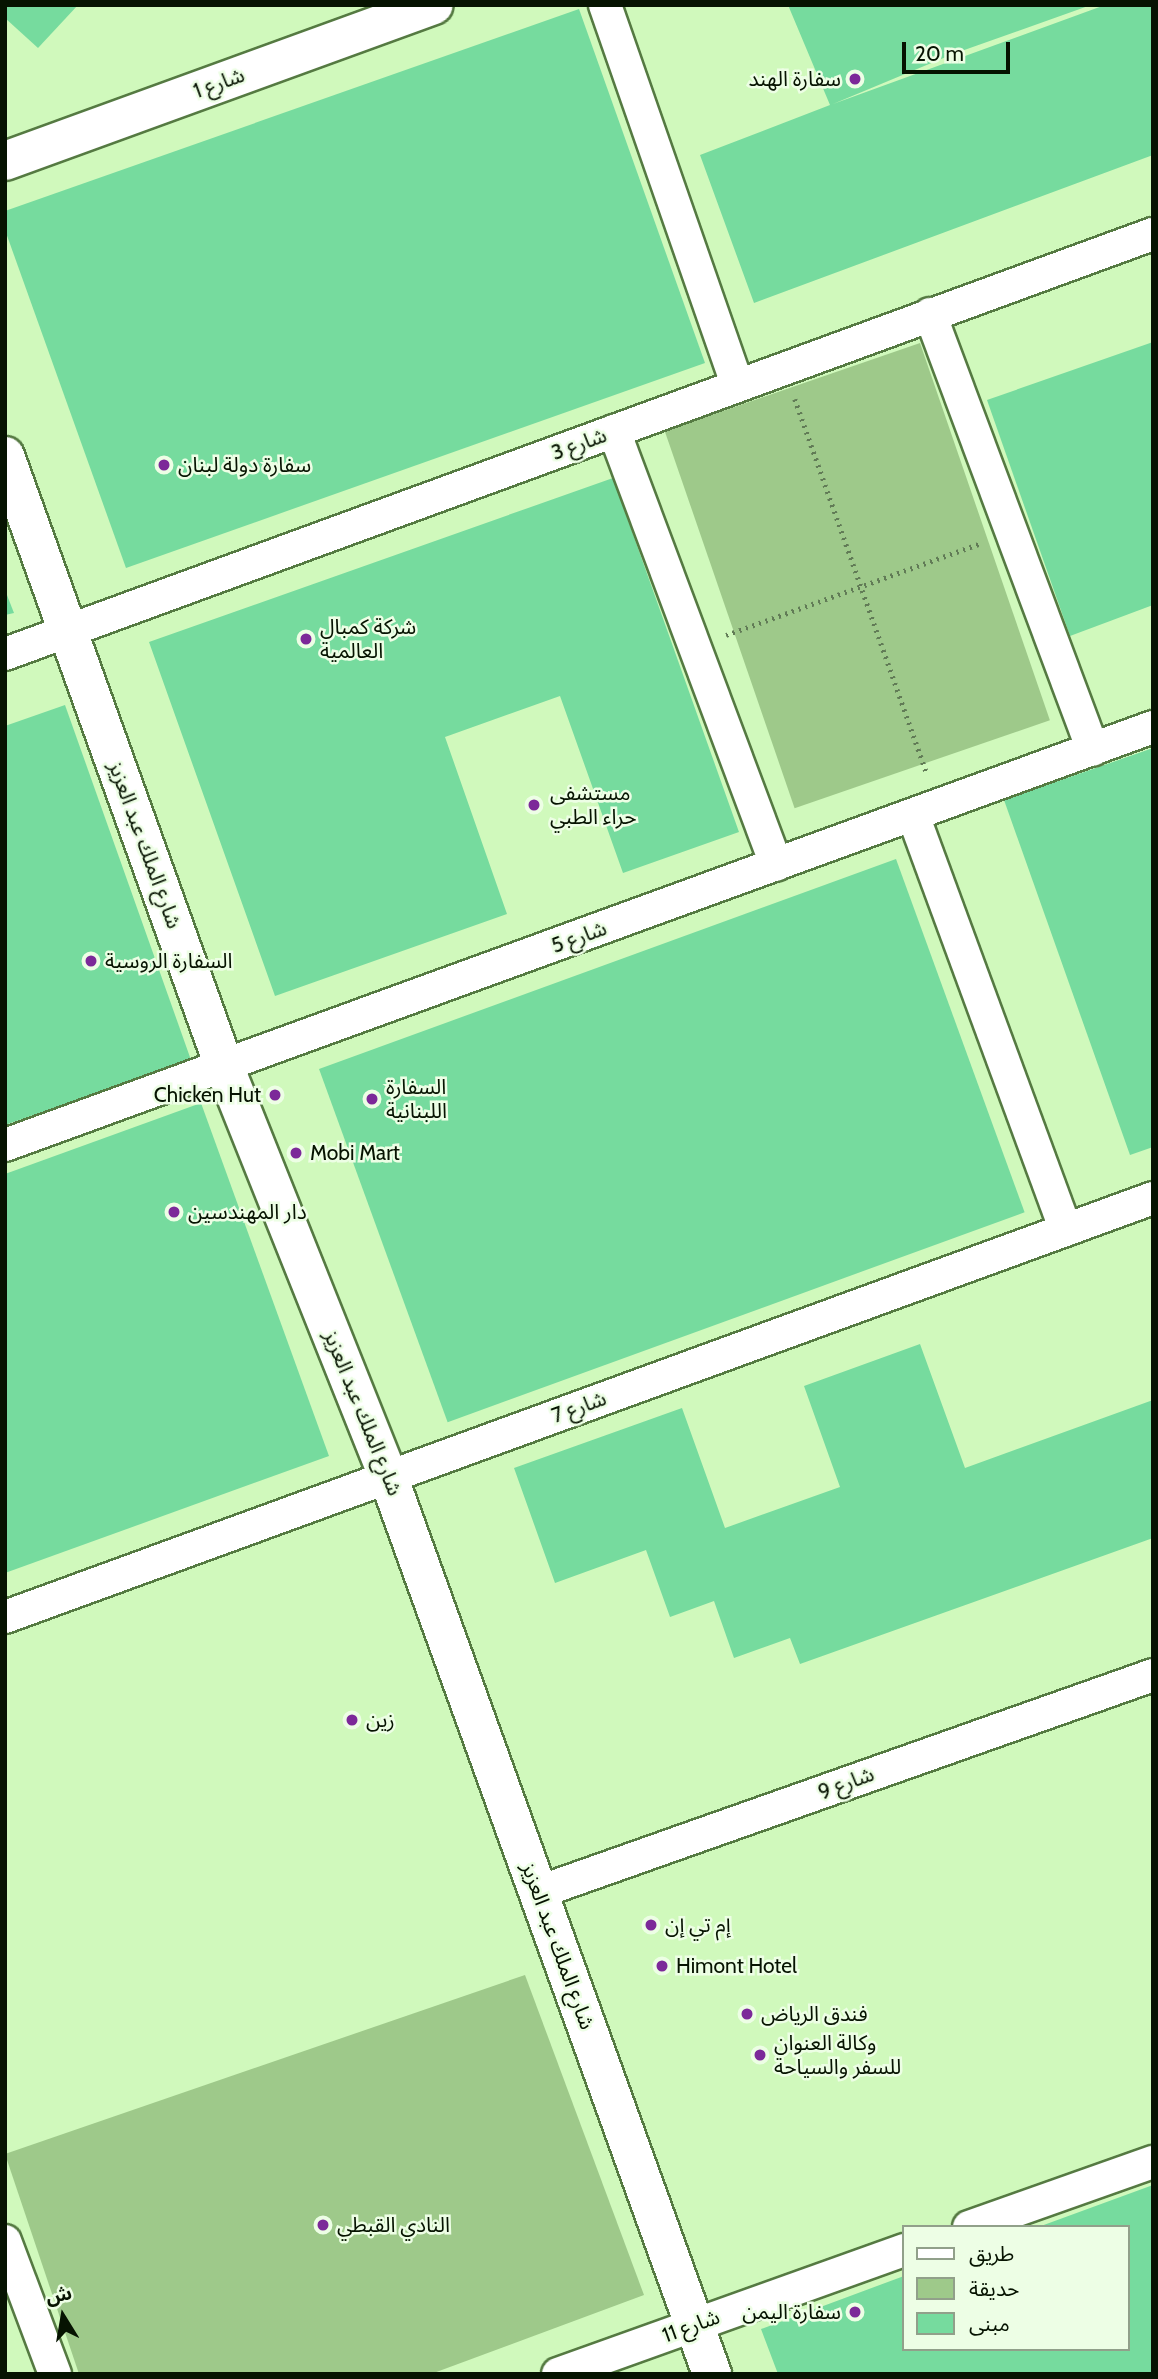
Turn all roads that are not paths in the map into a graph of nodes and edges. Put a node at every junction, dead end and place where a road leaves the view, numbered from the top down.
1 (434, 5) edge
2 (605, 5) edge
3 (5, 161) edge
4 (1153, 234) edge
5 (930, 314) junction
6 (737, 383) junction
7 (614, 431) junction
8 (5, 456) edge
9 (68, 630) junction
10 (5, 654) edge
11 (1153, 727) edge
12 (1093, 750) junction
13 (926, 810) junction
14 (776, 865) junction
15 (224, 1066) junction
16 (5, 1145) edge
17 (1153, 1198) edge
18 (1066, 1230) junction
19 (388, 1476) junction
20 (5, 1617) edge
21 (1153, 1675) edge
22 (539, 1892) junction
23 (1153, 2162) edge
24 (976, 2225) edge
25 (5, 2241) edge
26 (902, 2251) edge
27 (693, 2325) junction
28 (55, 2374) edge
29 (558, 2374) edge
30 (712, 2374) edge

1 - 3 street, شارع 1
2 - 6 street
4 - 5 street, شارع 3
5 - 6 street, شارع 3
5 - 12 street
6 - 7 street, شارع 3
7 - 9 street, شارع 3
7 - 14 street
8 - 9 street, شارع الملك عبد العزيز
9 - 10 street, شارع 3
9 - 15 street, شارع الملك عبد العزيز
11 - 12 street, شارع 5
12 - 13 street, شارع 5
13 - 14 street, شارع 5
13 - 18 street
14 - 15 street, شارع 5
15 - 16 street, شارع 5
15 - 19 street, شارع الملك عبد العزيز
17 - 18 street, شارع 7
18 - 19 street, شارع 7
19 - 20 street, شارع 7
19 - 22 street, شارع الملك عبد العزيز
21 - 22 street, شارع 9
22 - 27 street, شارع الملك عبد العزيز
23 - 24 street
25 - 28 street
26 - 27 street, شارع 11
27 - 29 street, شارع 11
27 - 30 street, شارع الملك عبد العزيز

